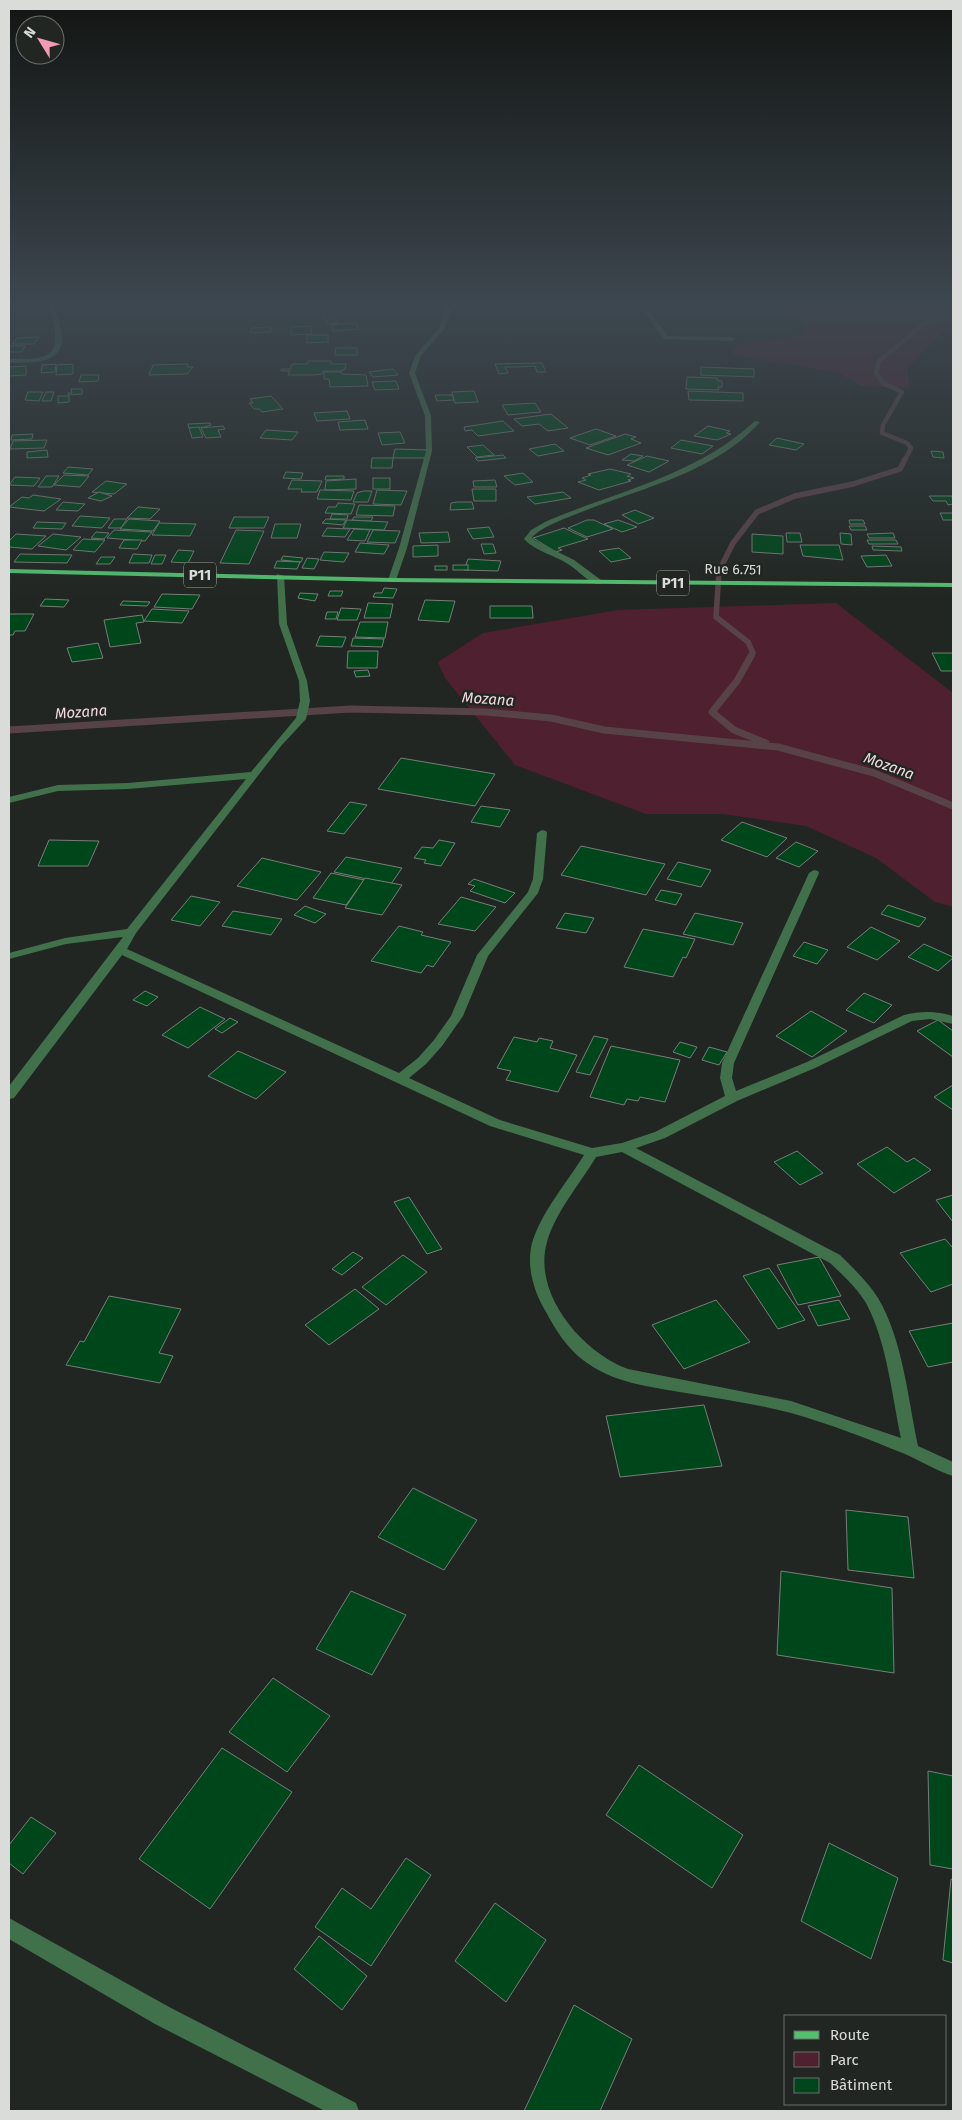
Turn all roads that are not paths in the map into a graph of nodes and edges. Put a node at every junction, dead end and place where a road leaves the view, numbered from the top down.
1 (423, 402) edge
2 (757, 422) dead end
3 (9, 571) edge
4 (280, 576) junction
5 (392, 580) junction
6 (598, 582) junction
7 (953, 585) edge
8 (254, 775) junction
9 (9, 800) edge
10 (542, 834) dead end
11 (814, 873) dead end
12 (131, 932) junction
13 (120, 950) junction
14 (9, 956) edge
15 (953, 1020) edge
16 (400, 1078) junction
17 (9, 1096) edge
18 (732, 1098) junction
19 (624, 1147) junction
20 (592, 1153) junction
21 (912, 1449) junction
22 (953, 1469) edge
23 (9, 1928) edge
24 (348, 2111) edge

1 - 5 street
2 - 6 street
3 - 4 main road, P11
4 - 5 main road, P11
4 - 8 street
5 - 6 main road, Rue 6.751 / P11
6 - 7 main road, Rue 6.751 / P11
8 - 9 street
8 - 12 street
10 - 16 street
11 - 18 street
12 - 13 street
12 - 14 street
13 - 16 street
13 - 17 street
15 - 18 street
16 - 20 street
18 - 19 street
19 - 20 street
19 - 21 street
20 - 21 street
21 - 22 street
23 - 24 street

